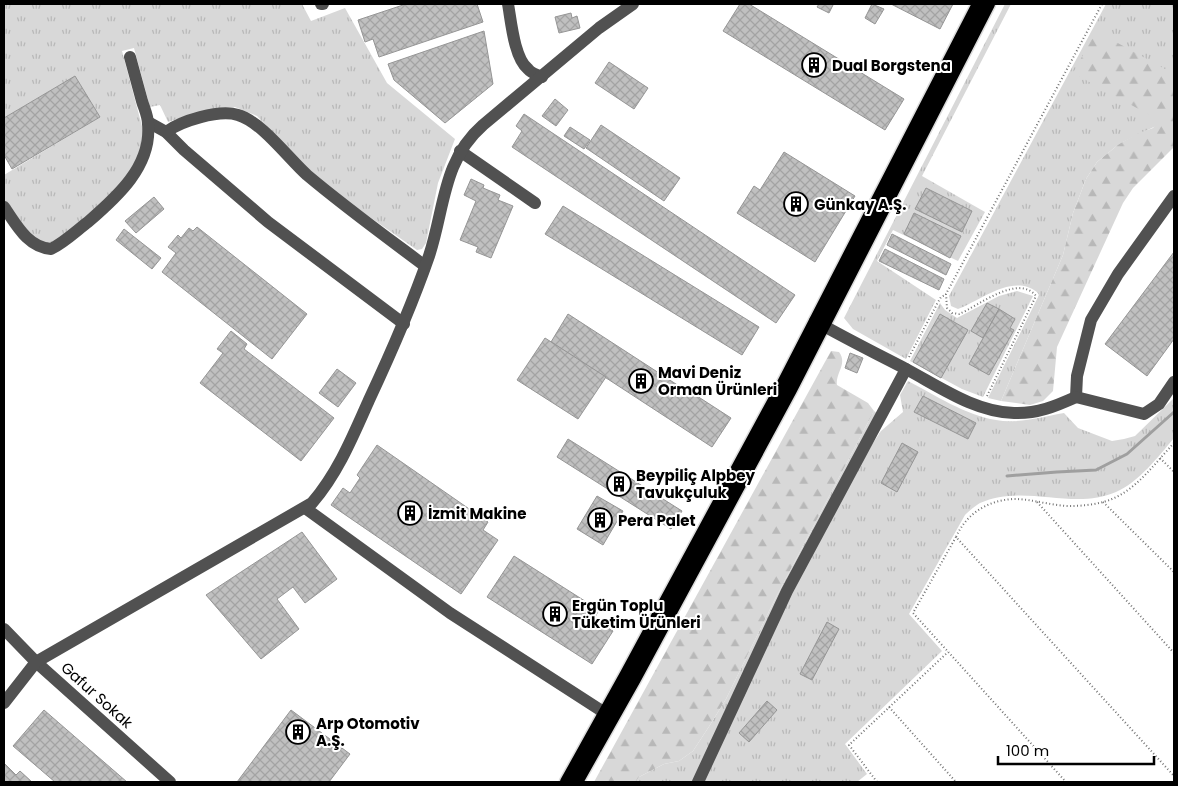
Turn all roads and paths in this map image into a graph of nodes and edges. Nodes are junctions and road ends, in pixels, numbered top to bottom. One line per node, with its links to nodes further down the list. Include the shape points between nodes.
1 (508, 4): 7 (street, via 522,62 527,69)
2 (633, 4): 7 (street)
3 (978, 4): 16 (main road)
4 (989, 4): 16 (main road)
5 (1102, 4): 15 (path)
6 (130, 57): 8 (street)
7 (542, 77): 10 (street, via 472,135)
8 (148, 122): 9 (street); 13 (street, via 144,154 124,189 51,249 32,243)
9 (166, 132): 14 (street, via 182,123 215,114 244,117 306,174); 17 (street, via 268,222)
10 (460, 151): 12 (street); 14 (street, via 445,188)
11 (1174, 196): 20 (street, via 1118,274 1091,320 1077,376)
12 (535, 203)
13 (4, 207)
14 (425, 266): 17 (street)
15 (946, 294): 18 (path, via 937,304); 21 (path, via 947,308 959,314 1008,290 1018,288 1036,296)
16 (819, 323): 18 (street); 36 (main road); 40 (main road, via 763,442)
17 (404, 324): 27 (street, via 342,459 324,489)
18 (905, 369): 21 (street); 41 (street, via 787,591)
19 (1174, 382): 20 (street, via 1159,404 1144,414)
20 (1076, 397): 21 (street, via 1035,412 1014,413)
21 (981, 407)
22 (1174, 443): 23 (path)
23 (1160, 458): 24 (path); 26 (path, via 1125,492)
24 (1174, 472)
25 (1037, 502): 26 (path, via 1071,506); 28 (path, via 1013,499 982,508 966,520); 32 (path)
26 (1103, 502): 29 (path)
27 (305, 508): 33 (street); 36 (street, via 450,614)
28 (956, 537): 31 (path, via 914,614); 37 (path)
29 (1174, 572)
30 (4, 629): 33 (street, Gafur Sokak)
31 (948, 652): 35 (path); 44 (path)
32 (1174, 653)
33 (36, 662): 34 (street); 38 (street, Gafur Sokak)
34 (4, 703)
35 (889, 707): 42 (path, via 849,745); 43 (path)
36 (605, 713): 39 (main road)
37 (1174, 776)
38 (170, 782)
39 (566, 782)
40 (577, 782)
41 (698, 782)
42 (877, 782)
43 (956, 782)
44 (1066, 782)

